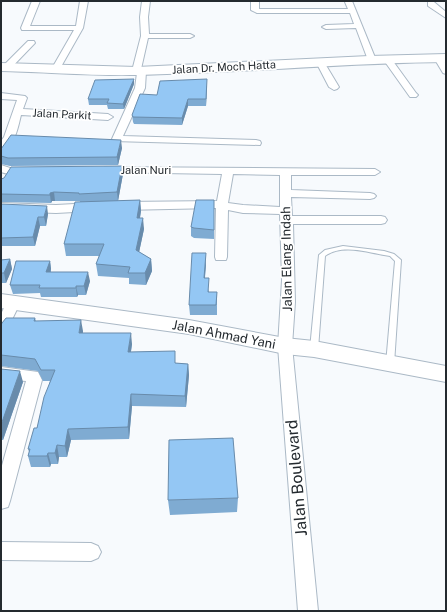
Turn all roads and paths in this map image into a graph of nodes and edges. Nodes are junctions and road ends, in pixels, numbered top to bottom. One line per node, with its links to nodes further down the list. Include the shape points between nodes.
1 (36, 1): 13 (street, via 25,28)
2 (84, 1): 13 (street)
3 (146, 1): 14 (street)
4 (255, 1): 8 (street, via 257,11)
5 (324, 1): 8 (street)
6 (348, 1): 9 (street)
7 (431, 4): 10 (street)
8 (328, 11): 9 (street)
9 (352, 11): 11 (street)
10 (446, 16)
11 (359, 26): 12 (street); 19 (street)
12 (326, 27)
13 (79, 28): 22 (street)
14 (145, 36): 15 (street); 23 (street)
15 (190, 36)
16 (31, 43): 21 (street)
17 (442, 58): 18 (highway, Jalan Dr. Moch Hatta); 24 (street)
18 (387, 59): 19 (highway, Jalan Dr. Moch Hatta); 26 (street)
19 (372, 60): 20 (highway, Jalan Dr. Moch Hatta)
20 (320, 62): 23 (highway, Jalan Dr. Moch Hatta); 25 (street)
21 (3, 68): 22 (highway, Jalan Dr. Moch Hatta)
22 (55, 70): 23 (highway, Jalan Dr. Moch Hatta)
23 (139, 71): 32 (street, via 140,88 117,139)
24 (446, 71)
25 (334, 87)
26 (413, 95)
27 (1, 96): 28 (street, via 22,98)
28 (13, 117): 29 (street, Jalan Parkit); 31 (street)
29 (108, 117)
30 (22, 138): 31 (street)
31 (4, 142)
32 (256, 143)
33 (4, 169): 34 (street); 39 (street)
34 (38, 170)
35 (92, 170): 36 (street, Jalan Nuri)
36 (228, 171): 37 (street, Jalan Nuri); 42 (street)
37 (284, 171): 38 (street, Jalan Nuri); 40 (street, Jalan Elang Indah)
38 (375, 172)
39 (1, 184)
40 (285, 193): 41 (street); 44 (street, Jalan Elang Indah)
41 (370, 196)
42 (222, 205): 43 (street, via 163,204 56,209); 44 (street); 46 (street)
43 (1, 207)
44 (286, 215): 45 (street); 49 (street, Jalan Elang Indah, via 288,322)
45 (381, 220)
46 (221, 257)
47 (7, 302): 48 (street); 49 (street, Jalan Ahmad Yani, via 189,327)
48 (1, 329)
49 (285, 346): 50 (street, Jalan Ahmad Yani); 58 (street, Jalan Boulevard)
50 (314, 350): 51 (street, Jalan Ahmad Yani); 51 (lane, via 322,255 336,248 384,253 398,260)
51 (390, 364): 53 (street, Jalan Ahmad Yani)
52 (1, 372): 54 (street, via 34,377)
53 (446, 374)
54 (8, 453): 55 (street)
55 (1, 501)
56 (1, 551): 57 (street)
57 (91, 552)
58 (308, 611)

